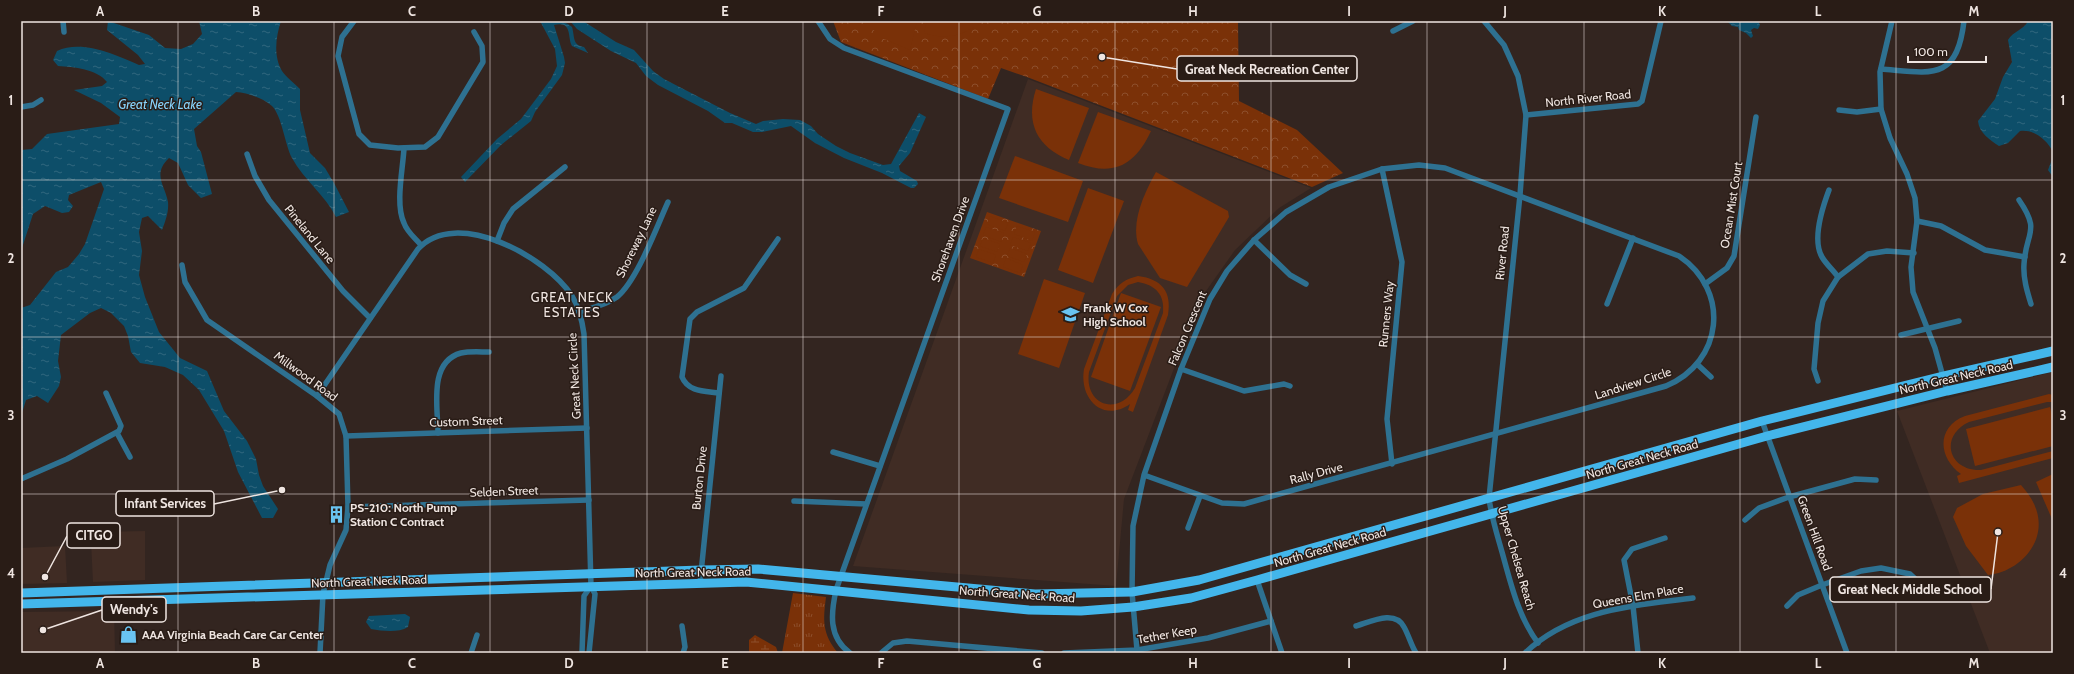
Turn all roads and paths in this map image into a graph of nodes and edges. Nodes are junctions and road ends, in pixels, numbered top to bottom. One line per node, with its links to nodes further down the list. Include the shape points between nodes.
1 (63, 21): 10 (street)
2 (354, 21): 19 (street, via 342,37 338,56 359,134 370,145)
3 (818, 21): 70 (street, Shorehaven Drive, via 830,39 844,48 1008,109)
4 (1413, 21): 9 (street)
5 (1484, 21): 17 (street, River Road, via 1504,45 1518,76)
6 (1661, 21): 17 (street, North River Road, via 1642,101 1638,104)
7 (1892, 21): 12 (street)
8 (1964, 21): 12 (street, via 1958,53 1950,65 1929,73)
9 (1393, 31)
10 (64, 32)
11 (474, 32): 19 (street, via 484,51 481,68 435,142 419,149)
12 (1881, 69): 15 (street)
13 (40, 100): 14 (street, via 33,105)
14 (21, 107)
15 (1881, 109): 16 (street, via 1857,112); 27 (street, via 1890,138 1912,187)
16 (1839, 110)
17 (1526, 116): 24 (street, River Road)
18 (1756, 118): 38 (street, Ocean Mist Court, via 1734,256 1727,268)
19 (404, 148): 32 (street, via 401,216 407,230)
20 (247, 154): 42 (street, Pineland Lane, via 268,200 343,291)
21 (565, 167): 31 (street, via 513,209)
22 (1382, 169): 24 (street, Falcon Crescent, via 1418,165 1445,168); 30 (street, Falcon Crescent, via 1329,187 1286,212); 69 (street, Runners Way, via 1402,262 1387,419)
23 (1829, 190): 36 (street, via 1822,209 1818,242 1821,256)
24 (1520, 195): 28 (street, Landview Circle); 64 (street, River Road)
25 (2019, 200): 34 (street, via 2032,225)
26 (668, 202): 41 (street, Shoreway Lane, via 628,285 609,301)
27 (1917, 222): 33 (street); 34 (street, via 1941,226 1985,250)
28 (1633, 238): 38 (street, Landview Circle, via 1679,256 1693,267); 39 (street)
29 (778, 239): 58 (street, via 744,288 697,312 690,319 682,377 686,386 692,389)
30 (1254, 240): 37 (street, via 1290,275); 50 (street, Falcon Crescent, via 1227,271 1210,299)
31 (497, 241): 32 (street, Great Neck Circle, via 471,235 447,234 434,237); 41 (street, Great Neck Circle, via 545,266 571,295)
32 (421, 245): 42 (street, Great Neck Circle)
33 (1914, 253): 36 (street, via 1887,251 1868,254); 44 (street, via 1911,273 1913,292)
34 (2025, 257): 40 (street, via 2024,278)
35 (182, 265): 59 (street, Millwood Road, via 185,282 207,320)
36 (1838, 277): 54 (street, via 1823,301 1818,323 1814,369)
37 (1306, 284)
38 (1705, 284): 48 (street, Landview Circle, via 1712,301 1714,323 1710,343)
39 (1607, 304)
40 (2031, 304)
41 (579, 312): 61 (street, Great Neck Circle, via 584,334)
42 (370, 318): 59 (street, Great Neck Circle)
43 (1959, 321): 44 (street)
44 (1928, 329): 45 (street); 52 (street)
45 (1901, 335)
46 (2053, 351): 52 (main road, North Great Neck Road)
47 (489, 352): 63 (street, via 460,353 449,359 441,369 438,384)
48 (1697, 364): 53 (street); 64 (street, Landview Circle, via 1683,378 1666,386)
49 (2053, 367): 56 (main road, North Great Neck Road)
50 (1181, 370): 55 (street, via 1244,391 1284,384); 71 (street, Falcon Crescent)
51 (721, 376): 58 (street, Burton Drive)
52 (1943, 376): 56 (street); 60 (main road, North Great Neck Road)
53 (1711, 377)
54 (1818, 381)
55 (1290, 386)
56 (1947, 391): 66 (main road, North Great Neck Road)
57 (106, 393): 62 (street, via 120,426)
58 (719, 393): 85 (street, Burton Drive)
59 (317, 396): 65 (street, Millwood Road, via 339,414)
60 (1762, 421): 66 (street, Green Hill Road); 76 (main road, North Great Neck Road)
61 (587, 428): 63 (street, Custom Street); 77 (street, Great Neck Circle)
62 (117, 433): 68 (street); 72 (street, via 37,474)
63 (438, 433): 65 (street, Custom Street)
64 (1494, 435): 69 (street, Rally Drive); 76 (street, River Road)
65 (346, 436): 80 (street, Millwood Road)
66 (1767, 436): 75 (street, Green Hill Road); 81 (main road, North Great Neck Road)
67 (833, 452): 70 (street)
68 (130, 457)
69 (1392, 464): 74 (street, Rally Drive, via 1244,504 1222,503)
70 (880, 466): 79 (street, Shorehaven Drive)
71 (1144, 475): 74 (street, Rally Drive); 95 (street, Falcon Crescent, via 1133,526)
72 (21, 479)
73 (1876, 480): 75 (street, via 1855,479)
74 (1200, 496): 83 (street)
75 (1789, 497): 82 (street, via 1759,508); 92 (street, Green Hill Road)
76 (1489, 498): 81 (street, Upper Chelsea Reach); 95 (main road, North Great Neck Road, via 1199,580)
77 (589, 500): 80 (street, Selden Street); 86 (street, Great Neck Circle)
78 (794, 502): 79 (street)
79 (866, 504): 87 (street, Shorehaven Drive)
80 (348, 507): 89 (street, Millwood Road, via 346,530 330,565)
81 (1491, 514): 88 (main road, North Great Neck Road); 107 (street, Upper Chelsea Reach, via 1520,612)
82 (1745, 520)
83 (1188, 528)
84 (1665, 538): 100 (street, via 1636,547 1626,556 1624,566)
85 (701, 570): 86 (main road, North Great Neck Road); 87 (main road, North Great Neck Road, via 758,570); 90 (street, Burton Drive)
86 (591, 574): 89 (main road, North Great Neck Road); 91 (street, Great Neck Circle)
87 (840, 578): 94 (street, Shorehaven Drive); 95 (main road, North Great Neck Road, via 1035,594)
88 (1257, 580): 102 (main road, North Great Neck Road, via 1191,598); 103 (street)
89 (326, 582): 96 (main road, North Great Neck Road); 97 (street, Millwood Road)
90 (700, 583): 91 (main road, North Great Neck Road); 94 (main road, North Great Neck Road, via 746,582)
91 (591, 586): 97 (main road, North Great Neck Road); 111 (street, via 584,596); 112 (street, via 595,594)
92 (1822, 586): 93 (street, via 1861,571 1881,568 1910,574); 101 (street, via 1798,595); 122 (street, Green Hill Road)
93 (1923, 586)
94 (836, 590): 102 (main road, North Great Neck Road, via 1029,610 1081,611); 114 (street, Shorehaven Drive, via 833,628 841,645)
95 (1132, 592): 102 (street, Falcon Crescent)
96 (21, 593)
97 (323, 594): 99 (main road, North Great Neck Road); 109 (street, Millwood Road)
98 (1693, 598): 100 (street, Queens Elm Place)
99 (21, 604)
100 (1633, 606): 107 (street, Queens Elm Place, via 1581,618); 121 (street)
101 (1787, 606)
102 (1133, 607): 108 (street, Falcon Crescent)
103 (1271, 621): 108 (street, Tether Keep, via 1208,638); 118 (street)
104 (682, 626): 113 (street, via 685,647)
105 (1356, 626): 119 (street, via 1387,617 1394,618 1404,627)
106 (477, 635): 110 (street)
107 (1538, 643): 120 (street, Queens Elm Place)
108 (1137, 650): 117 (street, Tether Keep)
109 (320, 653)
110 (471, 653)
111 (582, 653)
112 (589, 653)
113 (683, 653)
114 (850, 653)
115 (881, 653): 116 (street, via 893,643 907,640)
116 (1042, 653)
117 (1064, 653)
118 (1282, 653)
119 (1416, 653)
120 (1525, 653)
121 (1638, 653)
122 (1848, 653)

